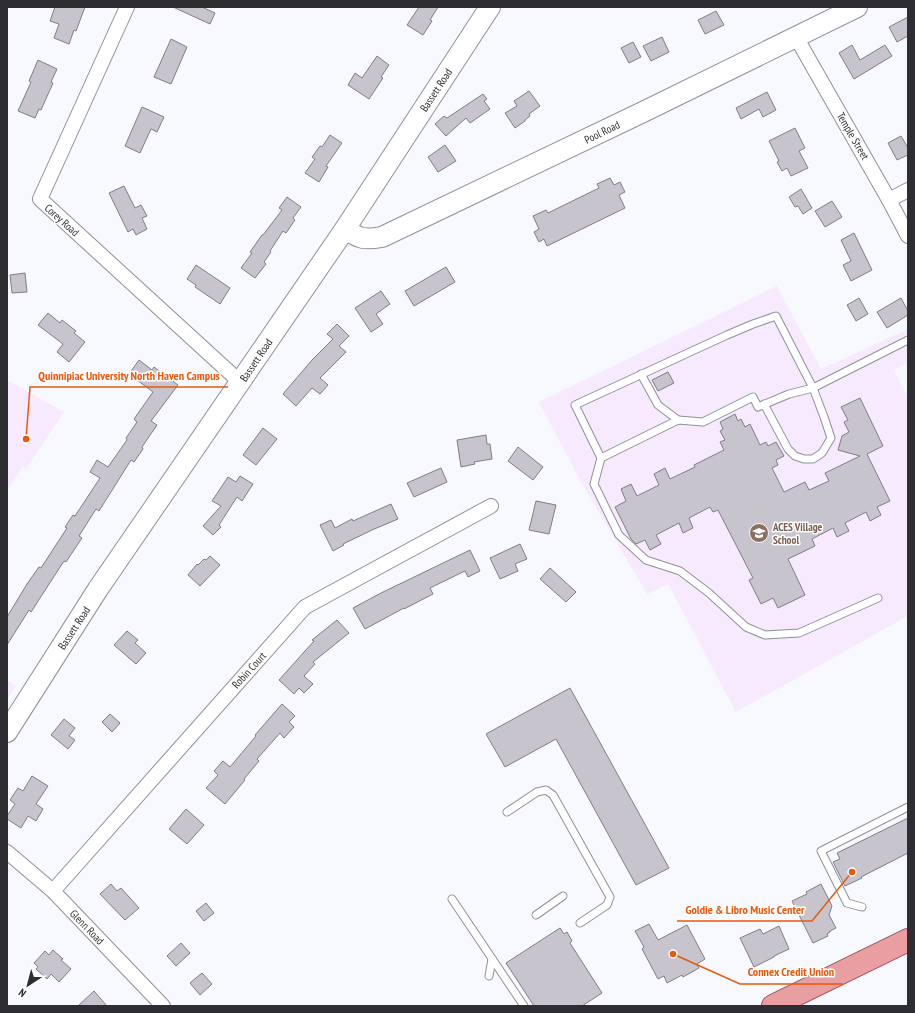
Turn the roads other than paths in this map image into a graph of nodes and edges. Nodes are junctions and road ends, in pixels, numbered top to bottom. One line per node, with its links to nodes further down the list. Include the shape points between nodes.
1 (127, 7): 11 (street, Corey Road, via 40,199)
2 (490, 7): 7 (street, Bassett Road)
3 (857, 7): 4 (street, Pool Road)
4 (796, 37): 6 (street, Temple Street); 7 (street, Pool Road, via 382,237 357,237)
5 (908, 190): 6 (street)
6 (889, 200): 8 (street, Temple Street)
7 (345, 229): 11 (street, Bassett Road)
8 (908, 236)
9 (908, 340): 12 (lane)
10 (641, 374): 12 (lane, via 776,316); 14 (lane, via 658,405); 15 (lane, via 575,405)
11 (240, 382): 18 (street, Bassett Road, via 98,589)
12 (813, 388): 13 (lane); 13 (lane, via 830,438 822,453 813,459 795,456 788,449)
13 (764, 404): 14 (lane, via 758,407 753,397 703,422)
14 (678, 420): 15 (lane)
15 (601, 458): 17 (lane, via 594,484 618,535 646,560 680,571 746,627 765,635 799,633)
16 (491, 506): 22 (street, Robin Court, via 304,607)
17 (878, 598)
18 (7, 732)
19 (908, 807): 25 (lane, via 821,851 848,903)
20 (507, 812): 27 (lane, via 537,792 546,790 553,795 610,897 608,905)
21 (7, 852): 22 (street, Glenn Road)
22 (53, 892): 31 (street, Glenn Road)
23 (563, 896): 26 (lane)
24 (452, 899): 29 (lane)
25 (862, 907)
26 (536, 915)
27 (580, 923)
28 (908, 940): 33 (main road)
29 (492, 959): 30 (lane); 32 (lane)
30 (490, 976)
31 (164, 1006)
32 (524, 1006)
33 (773, 1006)

